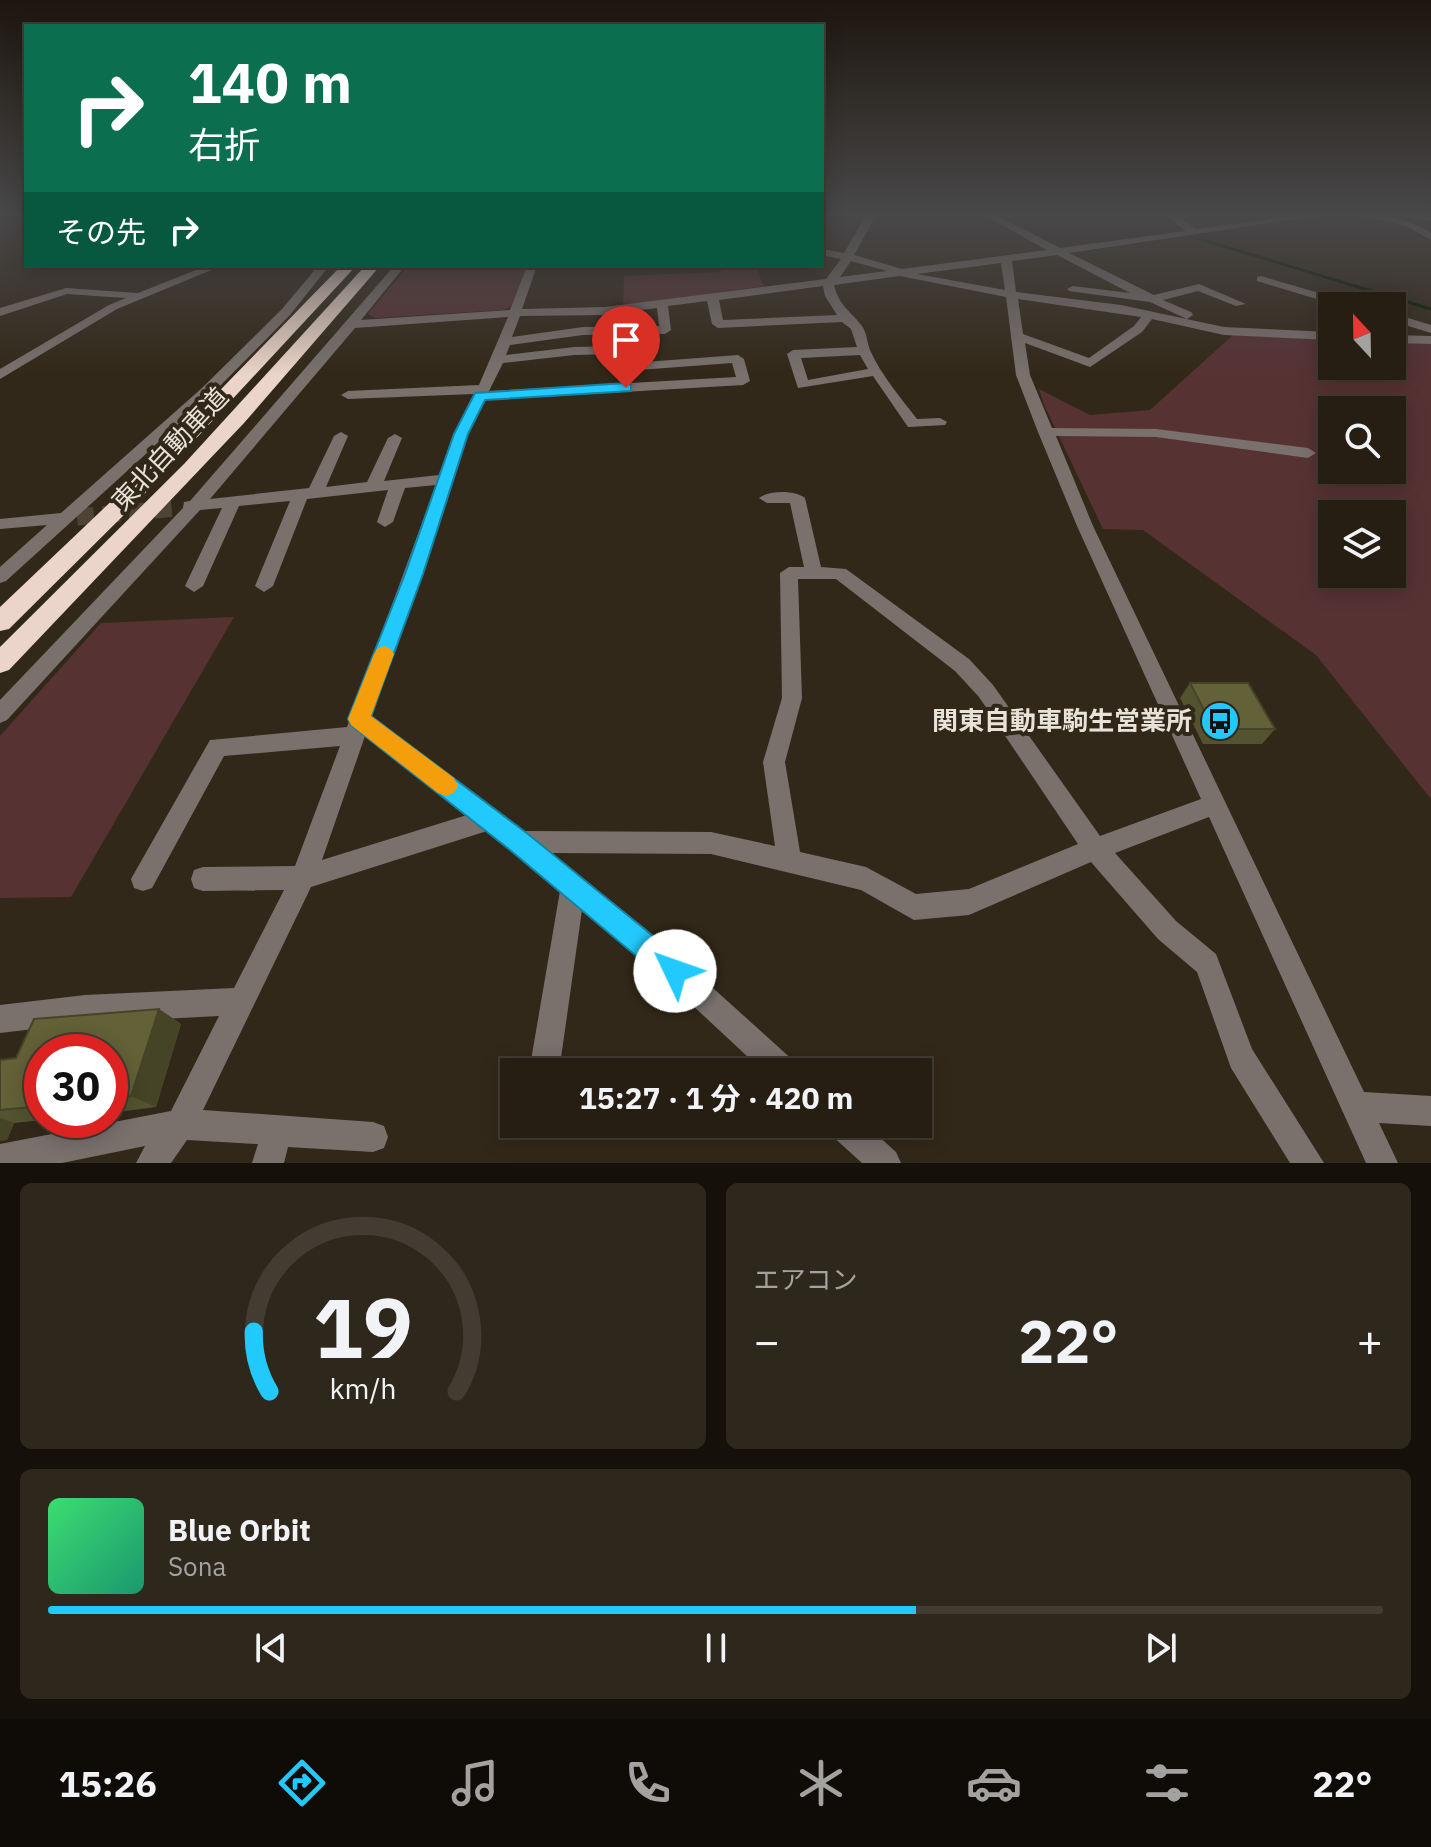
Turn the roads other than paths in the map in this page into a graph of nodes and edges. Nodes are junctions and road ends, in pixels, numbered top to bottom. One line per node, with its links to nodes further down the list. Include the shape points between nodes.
1 (840, 267): 15 (street)
2 (881, 267): 13 (street)
3 (949, 267): 13 (street)
4 (1007, 267): 18 (street)
5 (1091, 267): 22 (street)
6 (183, 268): 16 (street)
7 (210, 268): 16 (street)
8 (322, 268): 55 (street, via 207,391)
9 (347, 268): 62 (highway, 東北自動車道, via 129,497)
10 (371, 268): 63 (highway, 東北自動車道, via 163,498)
11 (398, 268): 29 (street)
12 (531, 268): 32 (street)
13 (902, 274): 15 (street); 18 (street)
14 (1261, 279): 21 (street)
15 (828, 283): 20 (street); 27 (street)
16 (163, 285): 19 (street)
17 (1073, 289): 22 (street)
18 (1009, 294): 26 (street); 34 (street)
19 (135, 295): 25 (street, via 66,291); 40 (street)
20 (712, 296): 23 (street); 37 (street)
21 (1318, 296)
22 (1152, 299): 24 (street, via 1199,287); 31 (street)
23 (662, 303): 32 (street, via 592,311); 32 (street, via 665,330)
24 (1240, 304)
25 (0, 312)
26 (1149, 315): 31 (street); 34 (street, via 1090,363)
27 (845, 318): 37 (street); 38 (street, via 857,328)
28 (1406, 321): 30 (street)
29 (353, 324): 32 (street); 54 (street)
30 (1431, 329)
31 (1218, 330): 33 (street)
32 (507, 335): 37 (street, via 574,351 622,350 625,367); 41 (street)
33 (1318, 335)
34 (1017, 336): 44 (street, via 1023,375)
35 (1406, 339): 36 (street)
36 (1431, 340)
37 (721, 342): 41 (street, via 738,359 743,381)
38 (864, 351): 39 (street); 39 (street, via 793,354 803,385)
39 (876, 371): 43 (street, via 913,424)
40 (0, 375)
41 (482, 392): 42 (street); 48 (street)
42 (348, 395)
43 (940, 422)
44 (1045, 432): 47 (street, via 1171,434); 66 (street)
45 (341, 436): 51 (street)
46 (395, 438): 50 (street)
47 (1308, 453)
48 (446, 479): 49 (street); 65 (street)
49 (399, 482): 50 (street); 56 (street)
50 (374, 485): 51 (street)
51 (309, 492): 53 (street); 61 (street)
52 (767, 498): 58 (street, via 797,498)
53 (233, 501): 54 (street); 60 (street)
54 (187, 507): 64 (street)
55 (70, 518): 57 (street); 59 (street)
56 (385, 522)
57 (0, 524)
58 (814, 573): 69 (street, via 840,573 962,665 986,691); 70 (street, via 789,573 792,698 774,762)
59 (0, 577)
60 (194, 586)
61 (264, 586)
62 (0, 622)
63 (0, 663)
64 (0, 714)
65 (356, 728): 67 (street); 71 (street); 72 (street, via 218,747)
66 (1214, 805): 69 (street); 79 (street)
67 (490, 819): 68 (street); 71 (street)
68 (519, 842): 70 (street, via 711,843); 74 (street)
69 (1095, 849): 70 (street, via 969,902 914,907 866,879); 89 (street, via 1167,930 1207,963 1241,1058)
70 (789, 861)
71 (303, 878): 73 (street); 75 (street)
72 (143, 879)
73 (203, 879)
74 (573, 886): 77 (street); 78 (street)
75 (241, 1001): 76 (street); 81 (street)
76 (0, 1019)
77 (546, 1058)
78 (770, 1058)
79 (1355, 1106): 80 (street); 90 (street)
80 (1431, 1111)
81 (180, 1124): 82 (street); 85 (street); 86 (street)
82 (277, 1131): 83 (street); 87 (street)
83 (373, 1137)
84 (857, 1138): 88 (street)
85 (0, 1160)
86 (152, 1163)
87 (268, 1163)
88 (885, 1163)
89 (1308, 1163)
90 (1382, 1163)

